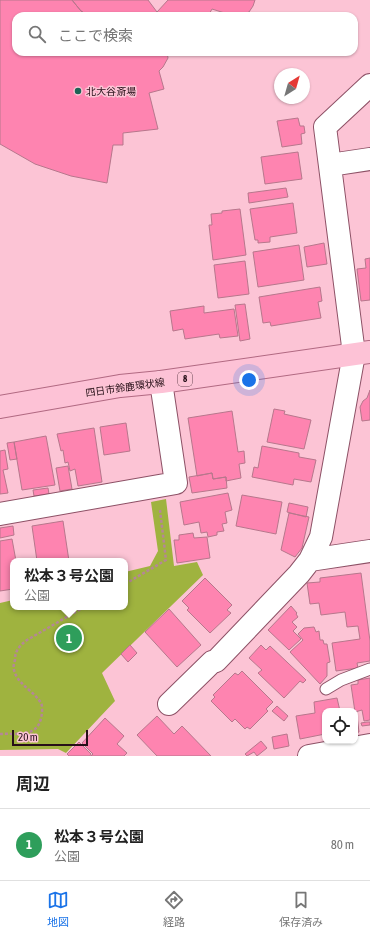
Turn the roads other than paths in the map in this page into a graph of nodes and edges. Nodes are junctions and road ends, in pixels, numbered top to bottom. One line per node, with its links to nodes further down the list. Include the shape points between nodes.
1 (370, 85): 3 (street, via 325,127)
2 (370, 159): 3 (street)
3 (330, 165): 4 (street)
4 (362, 353): 5 (main road, 四日市鈴鹿環状線 / 8); 9 (street, via 321,537)
5 (161, 382): 6 (main road, 四日市鈴鹿環状線 / 8, via 120,386); 7 (street, via 176,483)
6 (0, 407)
7 (0, 514)
8 (370, 551): 9 (street)
9 (310, 560): 12 (street, via 216,661)
10 (370, 669): 11 (lane)
11 (326, 689)
12 (169, 704)
13 (370, 745): 14 (street)
14 (309, 756)

